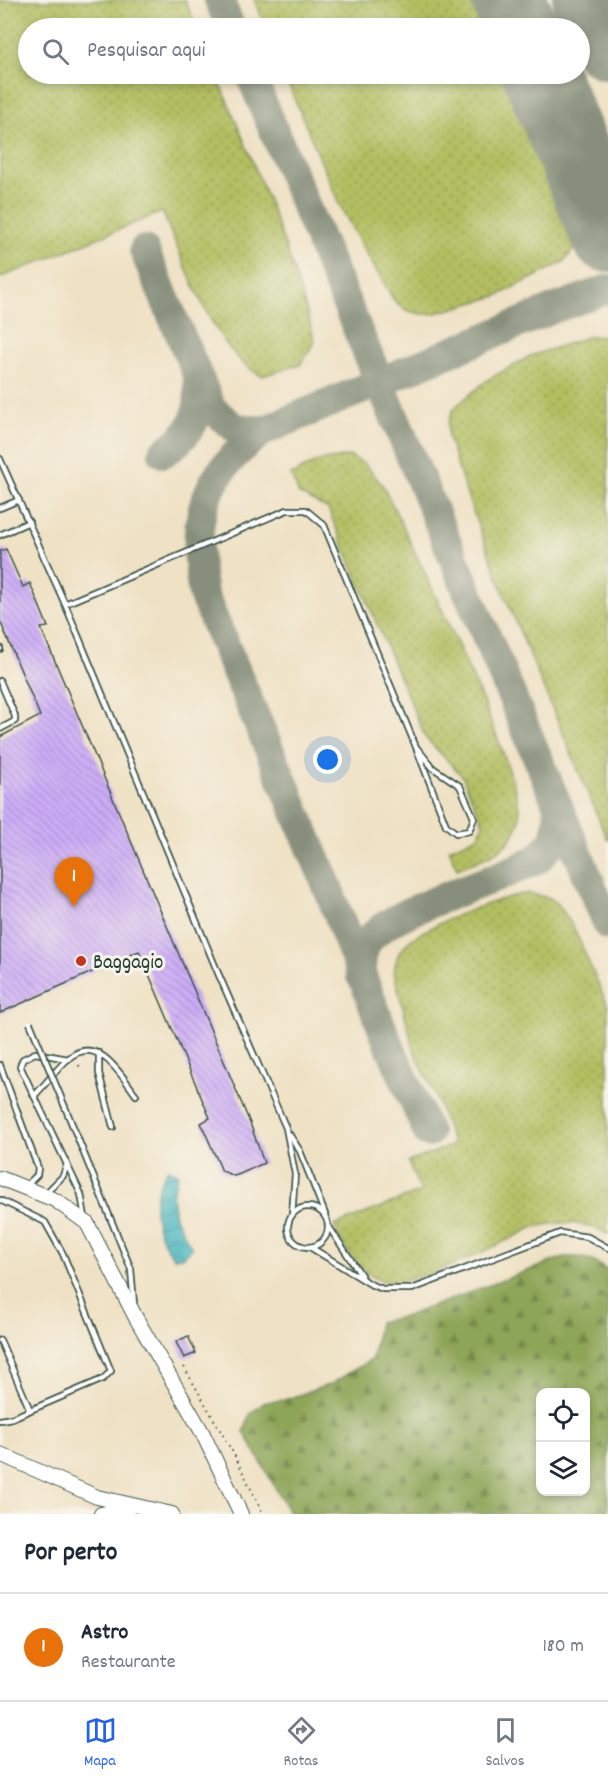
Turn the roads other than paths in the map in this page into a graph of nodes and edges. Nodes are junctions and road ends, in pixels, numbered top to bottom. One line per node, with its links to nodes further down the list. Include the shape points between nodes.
1 (0, 459): 2 (lane)
2 (19, 500): 3 (lane); 4 (lane)
3 (0, 508)
4 (29, 522): 5 (lane); 6 (lane)
5 (0, 535)
6 (65, 604): 9 (lane, via 287,510 306,510 324,525); 17 (lane)
7 (0, 681): 8 (lane, via 15,716 15,721)
8 (0, 729)
9 (416, 747): 9 (lane, via 448,828 460,834 469,831 474,818 463,790 433,768)
10 (30, 1023): 30 (lane, bridge, via 131,1269)
11 (99, 1053): 12 (lane, via 83,1052); 14 (lane, via 111,1062); 16 (lane, via 99,1073)
12 (68, 1059): 15 (lane); 15 (lane, via 35,1053 23,1059 20,1066)
13 (0, 1065): 20 (lane, via 38,1168 32,1182)
14 (136, 1095)
15 (34, 1096): 18 (lane)
16 (113, 1127)
17 (286, 1128): 23 (lane, via 295,1174); 24 (lane, via 300,1151)
18 (67, 1164): 21 (lane, via 57,1185); 25 (lane, via 81,1194)
19 (0, 1178): 20 (main road)
20 (23, 1187): 21 (main road)
21 (41, 1195): 25 (main road, via 66,1206)
22 (0, 1200): 32 (lane, via 45,1222 63,1254 111,1371 103,1379)
23 (292, 1215): 24 (lane, via 306,1207); 27 (lane, via 288,1226 291,1237)
24 (326, 1216): 26 (lane)
25 (87, 1223): 30 (main road)
26 (329, 1227): 27 (lane, via 326,1238); 29 (lane)
27 (310, 1248): 29 (lane)
28 (608, 1248): 29 (lane, via 588,1238 560,1233 412,1289 383,1289)
29 (363, 1277)
30 (136, 1318): 38 (main road, via 202,1432)
31 (0, 1340): 32 (lane)
32 (30, 1410): 33 (lane)
33 (0, 1420)
34 (0, 1454): 35 (main road, via 97,1497)
35 (134, 1507): 36 (main road); 37 (main road)
36 (100, 1514)
37 (172, 1514)
38 (241, 1514)

